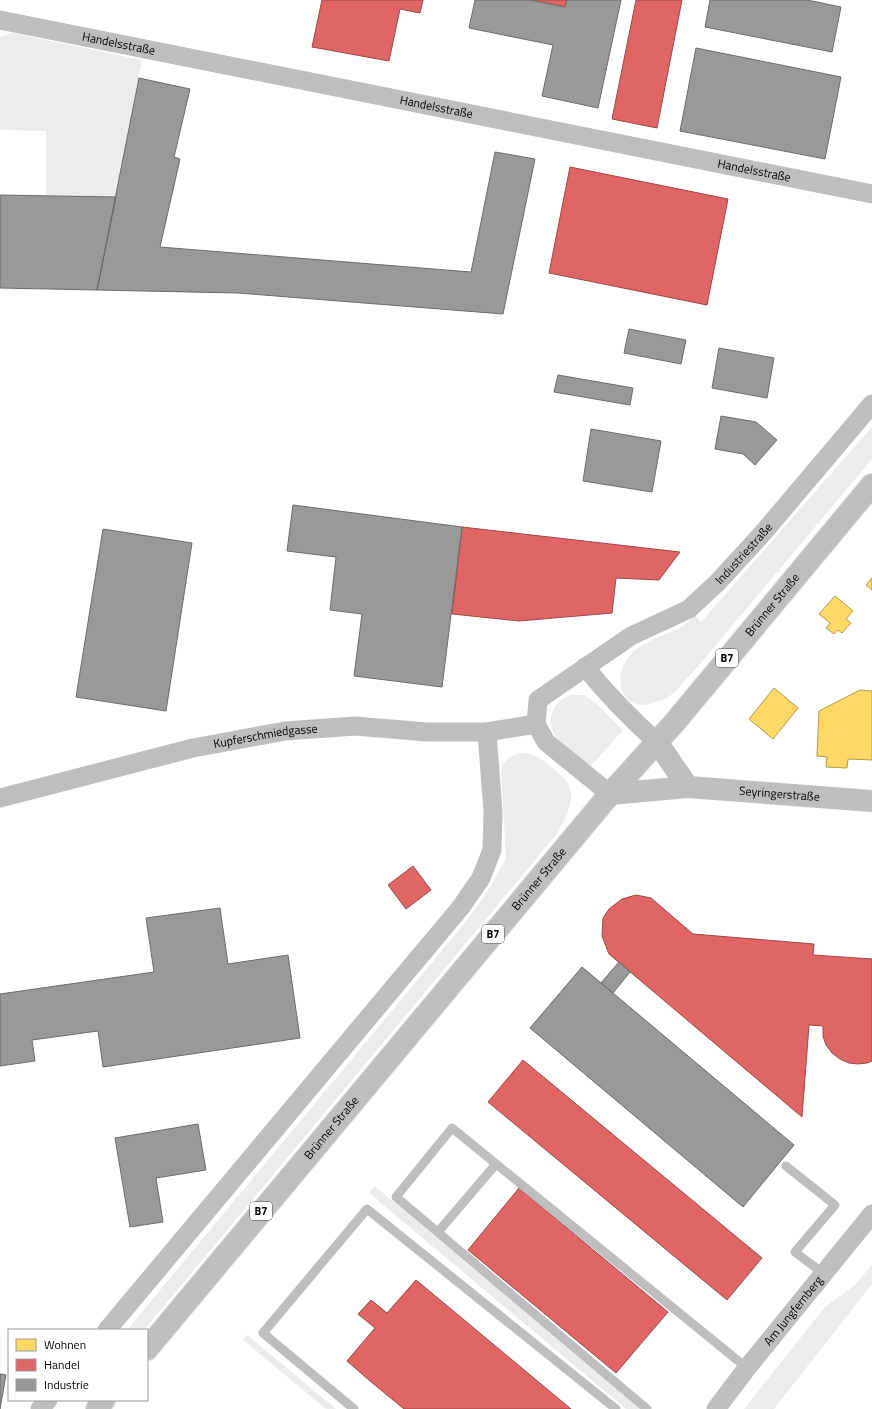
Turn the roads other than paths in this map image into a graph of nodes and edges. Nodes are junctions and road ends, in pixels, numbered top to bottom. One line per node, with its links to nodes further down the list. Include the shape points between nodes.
1 (0, 20): 2 (street, Handelsstraße)
2 (872, 194)
3 (872, 404): 5 (street, Industriestraße, via 762,534 689,609 631,636)
4 (872, 485): 8 (main road, Brünner Straße / B7)
5 (585, 666): 6 (street, via 538,700); 8 (street, via 606,693)
6 (536, 724): 7 (street, Kupferschmiedgasse); 10 (street, via 546,742)
7 (487, 732): 11 (street, Kupferschmiedgasse, via 427,732 355,726 285,731 193,748); 18 (street, via 493,828 492,850 481,878 456,913)
8 (657, 742): 9 (main road); 10 (main road, Brünner Straße / B7)
9 (688, 787): 10 (main road, Seyringerstraße); 12 (main road, Seyringerstraße)
10 (610, 794): 19 (main road, Brünner Straße / B7)
11 (0, 798)
12 (872, 801)
13 (496, 1164): 16 (lane); 16 (lane, via 452,1128 396,1197); 20 (lane)
14 (786, 1166): 17 (lane, via 835,1205 795,1252)
15 (872, 1214): 17 (street, Am Jungfernberg)
16 (438, 1232): 27 (lane)
17 (824, 1274): 20 (street, Am Jungfernberg)
18 (108, 1329)
19 (148, 1348)
20 (747, 1368): 28 (street, Am Jungfernberg)
21 (47, 1401): 23 (street)
22 (103, 1401): 24 (main road)
23 (40, 1409)
24 (97, 1409)
25 (354, 1409): 26 (lane, via 263,1333 367,1209)
26 (616, 1409)
27 (647, 1409)
28 (716, 1409)

